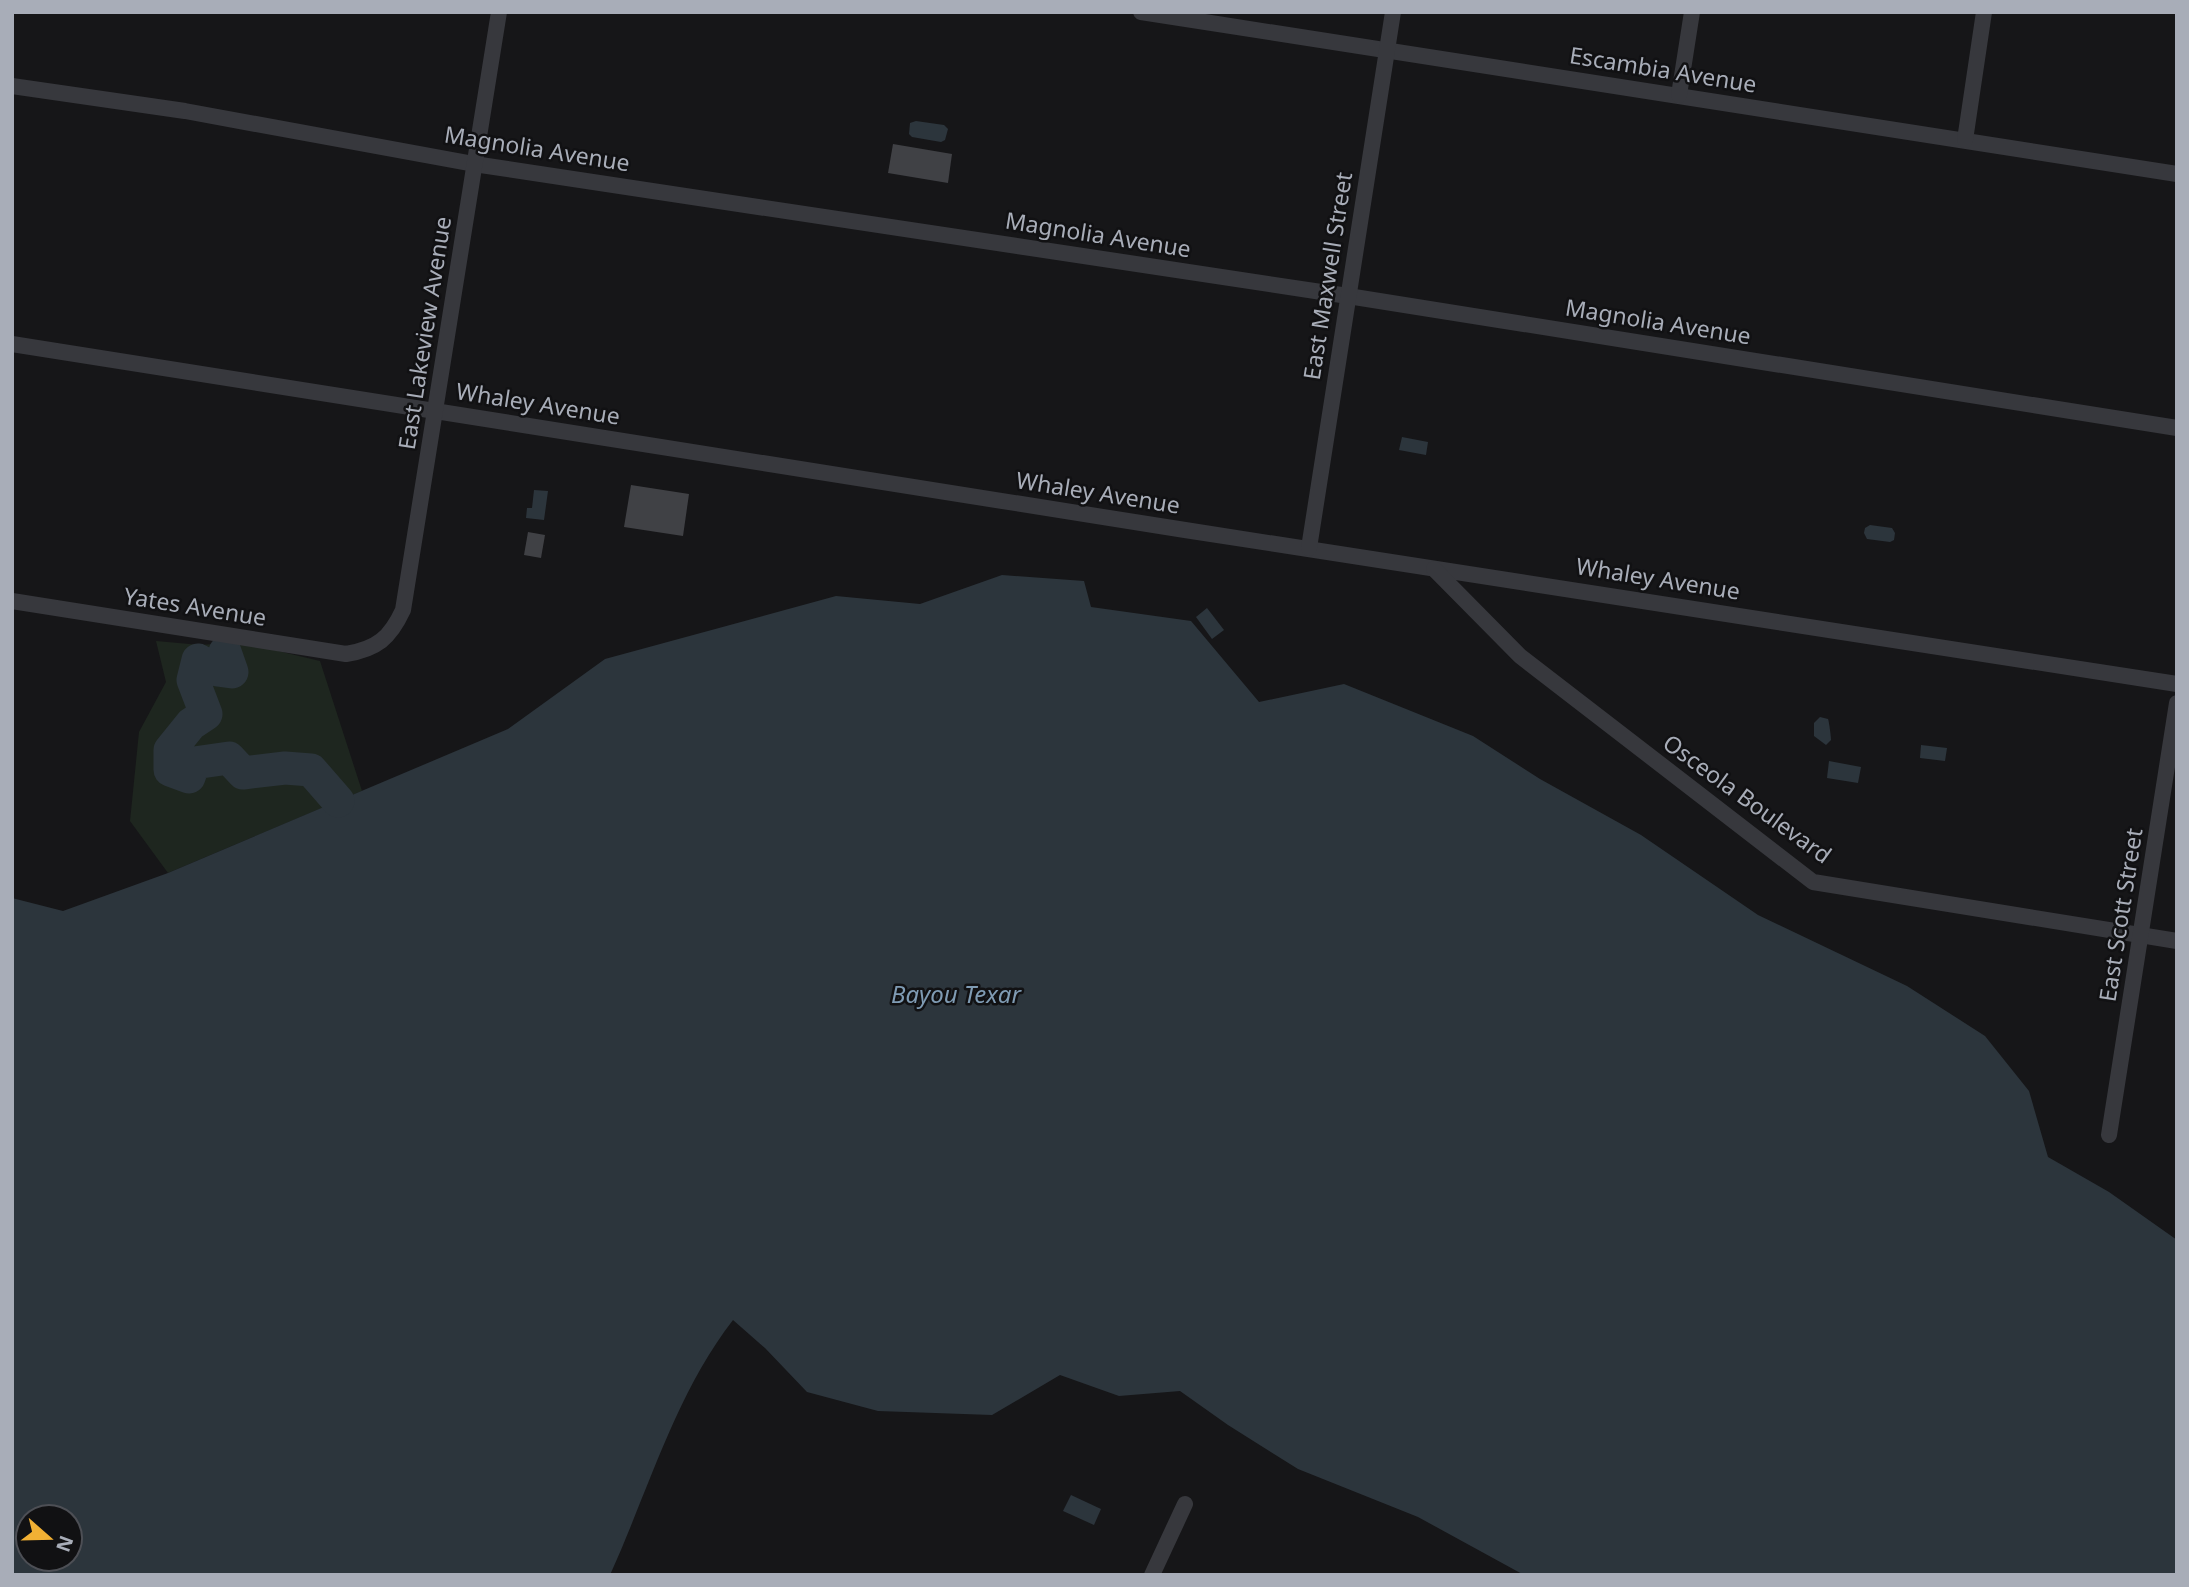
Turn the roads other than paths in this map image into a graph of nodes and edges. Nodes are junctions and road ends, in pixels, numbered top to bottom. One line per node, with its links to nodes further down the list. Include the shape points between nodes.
1 (499, 12): 10 (street, East Lakeview Avenue)
2 (1141, 12): 6 (street, Escambia Avenue)
3 (1393, 12): 6 (street, East Maxwell Street)
4 (1692, 12): 8 (street)
5 (1984, 12): 9 (street)
6 (1387, 50): 8 (street, Escambia Avenue); 12 (street, East Maxwell Street)
7 (12, 86): 10 (street, Magnolia Avenue, via 185,111)
8 (1679, 95): 9 (street, Escambia Avenue)
9 (1965, 140): 11 (street, Escambia Avenue)
10 (474, 164): 12 (street, Magnolia Avenue); 14 (street, East Lakeview Avenue)
11 (2177, 174)
12 (1348, 296): 15 (street, Magnolia Avenue); 16 (street, East Maxwell Street)
13 (12, 344): 14 (street, Whaley Avenue)
14 (436, 411): 16 (street, Whaley Avenue); 19 (street, East Lakeview Avenue, via 403,610 386,638)
15 (2177, 428)
16 (1309, 548): 17 (street, Whaley Avenue)
17 (1434, 569): 20 (street, Whaley Avenue); 22 (street, Osceola Boulevard, via 1520,656 1813,882)
18 (12, 601): 19 (street, Yates Avenue, via 346,654)
19 (370, 648)
20 (2177, 684)
21 (2177, 703): 22 (street, East Scott Street)
22 (2140, 935): 23 (street); 24 (street, East Scott Street)
23 (2177, 941)
24 (2109, 1135)
25 (1185, 1504): 26 (street)
26 (1153, 1575)

